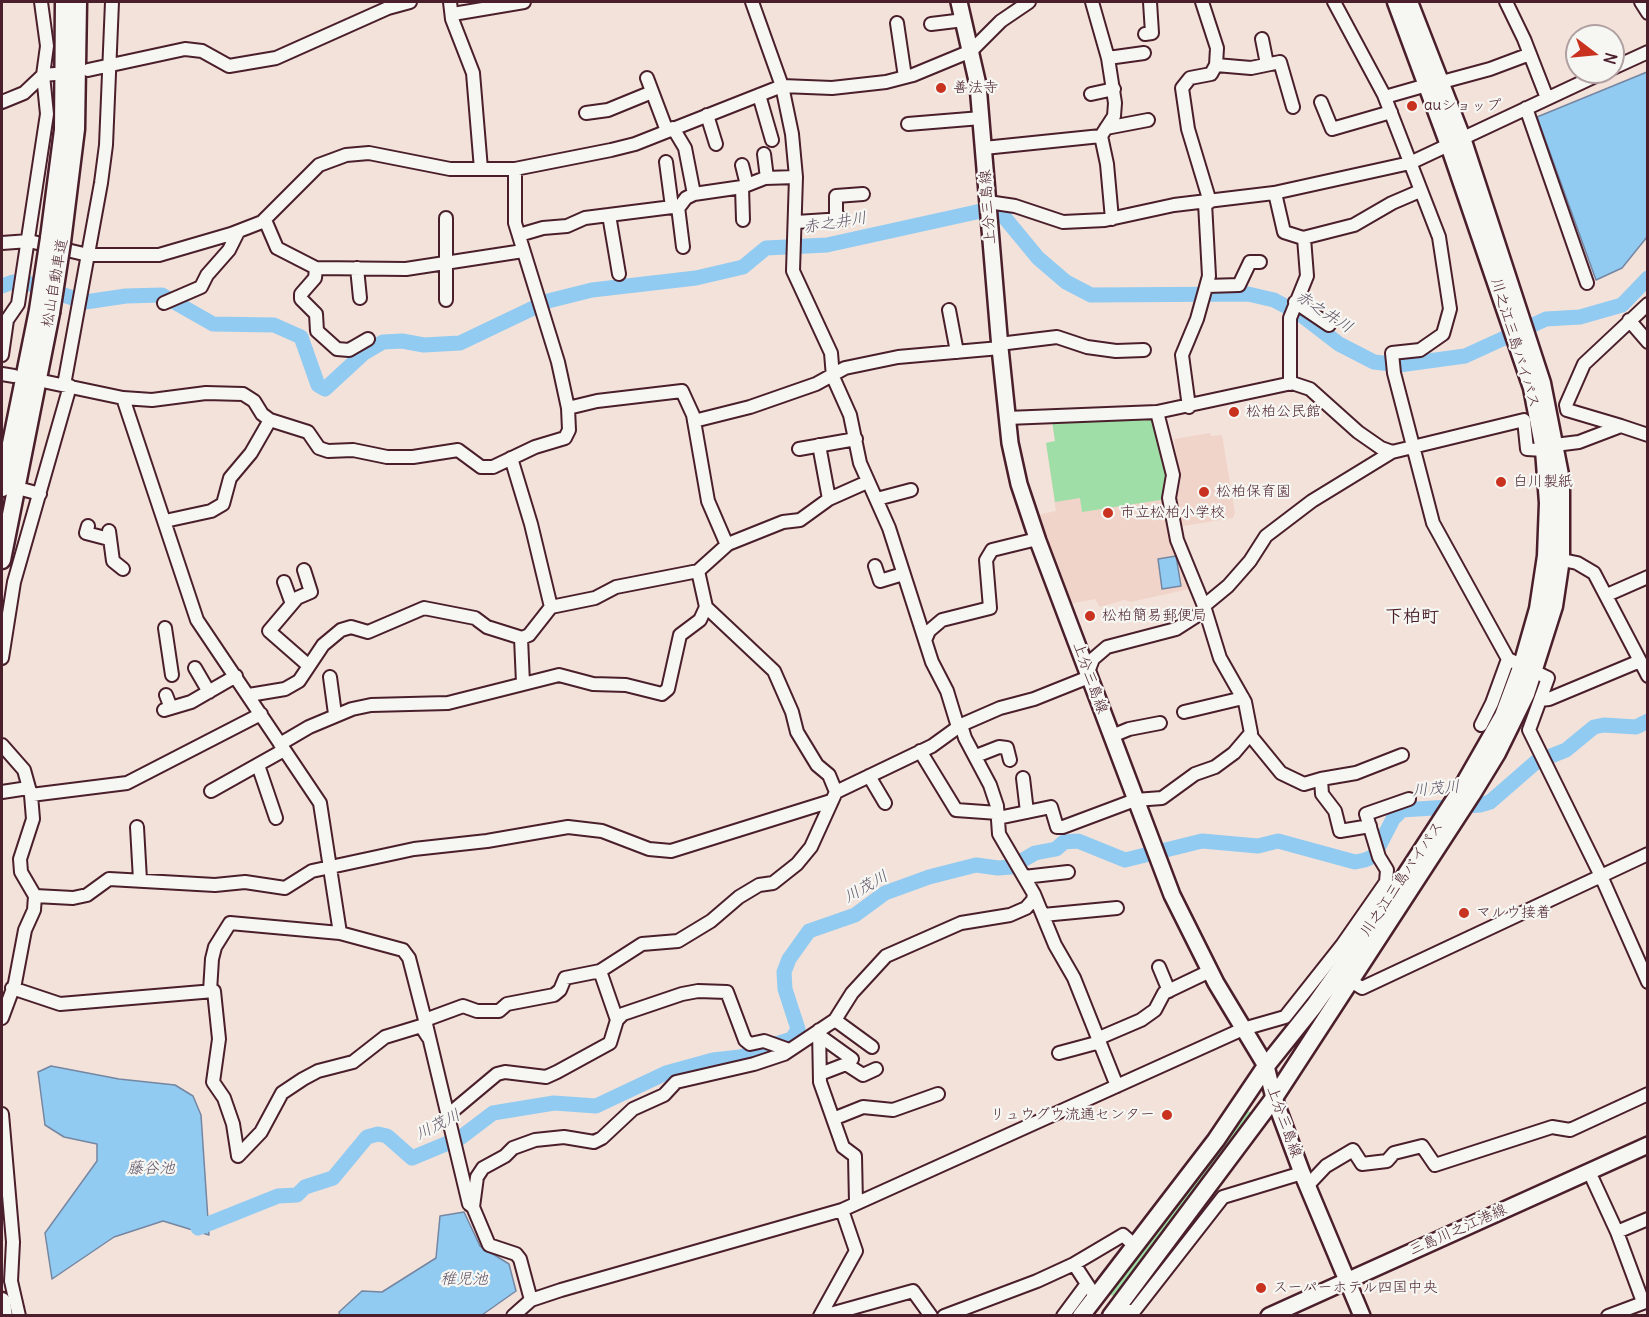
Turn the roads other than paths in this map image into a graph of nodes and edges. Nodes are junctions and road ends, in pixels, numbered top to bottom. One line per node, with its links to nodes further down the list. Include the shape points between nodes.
1 (41, 2): 35 (street)
2 (64, 2): 88 (highway, 松山自動車道, via 63,130)
3 (78, 2): 88 (highway, 松山自動車道, via 76,129)
4 (112, 2): 31 (street)
5 (410, 2): 31 (street, via 276,58 229,66 202,51 185,49)
6 (524, 2): 18 (street)
7 (752, 2): 40 (street)
8 (959, 2): 20 (main road, 上分三島線)
9 (1029, 2): 25 (street, via 1001,21)
10 (1092, 2): 29 (street)
11 (1202, 2): 33 (street, via 1217,48)
12 (1334, 2): 45 (street)
13 (1396, 2): 38 (highway, 川之江三島バイパス)
14 (1409, 2): 38 (highway, 川之江三島バイパス)
15 (1506, 2): 28 (street)
16 (1641, 2): 19 (street)
17 (1153, 6): 23 (street, via 1152,33)
18 (452, 8): 67 (street, via 452,19 473,73)
19 (1647, 13)
20 (964, 20): 22 (street); 25 (main road, 上分三島線)
21 (897, 23): 36 (street)
22 (931, 24)
23 (1145, 34)
24 (1262, 39): 32 (street)
25 (971, 51): 36 (street); 54 (main road, 上分三島線)
26 (1647, 52): 30 (street)
27 (1144, 53): 29 (street)
28 (1530, 54): 38 (street); 46 (street)
29 (1108, 58): 41 (street)
30 (1625, 62)
31 (110, 64): 34 (street); 93 (street, via 106,145)
32 (1267, 64): 33 (street, via 1251,68); 49 (street, via 1280,62)
33 (1216, 65): 76 (street, via 1211,74 1186,80 1182,88 1188,129)
34 (88, 70)
35 (49, 74): 47 (street, via 24,93); 89 (street)
36 (905, 77): 40 (street, via 832,88)
37 (647, 78): 42 (street)
38 (1435, 83): 45 (street); 60 (highway, 川之江三島バイパス)
39 (1578, 84): 46 (street)
40 (782, 86): 44 (street); 69 (street)
41 (1114, 89): 43 (street); 58 (street, via 1115,112)
42 (652, 92): 52 (street, via 608,110); 57 (street)
43 (1091, 94)
44 (759, 95): 53 (street); 59 (street)
45 (1385, 97): 51 (street)
46 (1547, 98): 50 (street)
47 (2, 102)
48 (1326, 106): 51 (street, via 1332,129 1349,128)
49 (1293, 107)
50 (1526, 108): 60 (street); 99 (street)
51 (1391, 112): 65 (street)
52 (586, 113)
53 (707, 115): 57 (street); 61 (street)
54 (981, 118): 56 (street); 62 (main road, 上分三島線)
55 (1148, 120): 58 (street)
56 (908, 124)
57 (670, 130): 68 (street, via 635,144); 74 (street, via 685,148)
58 (1104, 132): 62 (street); 81 (street)
59 (772, 140)
60 (1456, 141): 65 (street); 132 (highway, 川之江三島バイパス, via 1523,340)
61 (716, 144)
62 (984, 148): 78 (main road, 上分三島線)
63 (764, 154): 70 (street)
64 (666, 162): 77 (street)
65 (1410, 163): 72 (street); 73 (street)
66 (742, 165): 71 (street)
67 (481, 169): 68 (street); 82 (street, via 450,169 369,153 346,155 319,165)
68 (515, 170): 86 (street, via 514,213)
69 (796, 177): 70 (street); 84 (street)
70 (767, 178): 71 (street)
71 (745, 186): 74 (street); 83 (street)
72 (1420, 191): 87 (street, via 1354,225); 131 (street, via 1439,237 1450,309 1448,323 1436,341 1420,350 1392,353)
73 (1275, 193): 76 (street); 87 (street, via 1284,232)
74 (694, 194): 77 (street)
75 (863, 194): 84 (street, via 836,196 840,219)
76 (1208, 202): 81 (street); 100 (street)
77 (675, 207): 79 (street); 91 (street)
78 (988, 209): 81 (street, via 1014,206 1063,222); 112 (main road, 上分三島線)
79 (609, 215): 86 (street); 98 (street)
80 (446, 218): 95 (street)
81 (1112, 219)
82 (265, 220): 85 (street); 96 (street, via 277,248)
83 (743, 220)
84 (796, 222): 116 (street, via 793,272 831,353)
85 (238, 232): 93 (street, via 159,255); 104 (street, via 201,287)
86 (519, 235): 92 (street)
87 (1304, 238): 103 (street, via 1307,276)
88 (56, 240): 106 (highway, 松山自動車道, bridge)
89 (29, 241): 90 (street); 93 (street); 115 (street, via 18,304 7,320)
90 (2, 243)
91 (683, 247)
92 (523, 251): 95 (street); 122 (street, via 558,362)
93 (88, 255): 119 (street)
94 (1260, 261): 100 (street, via 1250,262 1239,285)
95 (447, 262): 97 (street, via 406,269); 102 (street)
96 (316, 268): 97 (street); 110 (street, via 315,278 301,299 316,314 317,332 337,349 349,350)
97 (357, 268): 101 (street)
98 (619, 274)
99 (1587, 283)
100 (1207, 286): 121 (street, via 1182,355)
101 (360, 298)
102 (446, 300)
103 (1295, 302): 109 (street); 118 (street, via 1291,315)
104 (164, 303)
105 (1647, 304): 108 (street)
106 (44, 312): 137 (highway, 松山自動車道); 148 (highway, 松山自動車道)
107 (953, 317): 114 (street)
108 (1629, 320): 111 (street); 127 (street, via 1584,364 1566,405 1567,410)
109 (1329, 325)
110 (368, 339)
111 (1647, 342)
112 (999, 346): 113 (street, via 1056,338 1116,351); 114 (street); 124 (main road, 上分三島線)
113 (1144, 350)
114 (957, 352): 116 (street, via 898,357 845,368)
115 (2, 355)
116 (834, 377): 126 (street); 129 (street)
117 (47, 382): 119 (street)
118 (1290, 384): 121 (street); 134 (street, via 1310,389 1370,441)
119 (67, 386): 120 (street); 140 (street)
120 (123, 398): 125 (street, via 243,394); 143 (street)
121 (1189, 407): 123 (street)
122 (568, 408): 126 (street, via 682,391); 135 (street, via 569,430 565,438)
123 (1157, 412): 124 (street); 158 (street, via 1173,475 1169,498 1174,527)
124 (1007, 418): 145 (main road, 上分三島線, via 1014,463)
125 (270, 420): 135 (street, via 308,432 318,448 328,451 413,457 458,450 481,467 493,467); 143 (street, via 251,453 230,478 223,504 211,512)
126 (694, 421): 146 (street, via 708,501)
127 (1621, 426): 128 (street); 132 (street, via 1579,442)
128 (1647, 435)
129 (856, 439): 130 (street); 136 (street)
130 (819, 445): 133 (street); 142 (street)
131 (1412, 445): 132 (street, via 1524,420 1527,449); 134 (street); 166 (street, via 1433,523)
132 (1550, 447): 147 (highway, 川之江三島バイパス, via 1548,503)
133 (799, 449)
134 (1392, 452): 158 (street, via 1320,495 1266,536 1250,561)
135 (511, 458): 159 (street)
136 (867, 479): 141 (street); 142 (street, via 854,490)
137 (2, 488)
138 (24, 490): 140 (street)
139 (911, 490): 141 (street)
140 (40, 494): 164 (street, via 14,582)
141 (877, 499): 153 (street)
142 (829, 500): 146 (street, via 800,520 783,522)
143 (165, 521): 171 (street, via 197,620)
144 (88, 526): 150 (street, via 86,533 109,535 113,561)
145 (1037, 539): 163 (street, via 992,550 986,560 990,608 942,620); 169 (main road, 上分三島線)
146 (727, 546): 152 (street)
147 (1553, 558): 156 (street, via 1577,563 1594,573); 166 (highway, 川之江三島バイパス)
148 (2, 560)
149 (875, 566): 153 (street, via 880,581)
150 (123, 568)
151 (304, 570): 157 (street, via 311,592)
152 (698, 570): 159 (street, via 616,587 595,598); 160 (street)
153 (903, 574): 163 (street)
154 (1647, 577): 156 (street)
155 (284, 582): 157 (street)
156 (1608, 595): 165 (street)
157 (292, 604): 167 (street, via 269,631)
158 (1204, 606): 169 (street, via 1201,613 1176,629 1107,647 1093,659); 178 (street, via 1220,658)
159 (551, 607): 162 (street, via 529,635)
160 (706, 607): 174 (street, via 700,620 680,635 668,689 662,694 626,685 592,684 564,675); 201 (street, via 774,671 797,732 817,765 829,775)
161 (165, 628): 170 (street)
162 (521, 638): 167 (street, via 487,627 475,618 424,608 368,632 351,627 341,630 323,645); 174 (street)
163 (926, 638): 185 (street)
164 (2, 658)
165 (1640, 661): 172 (street); 179 (street)
166 (1522, 665): 179 (street, via 1548,678); 184 (street); 208 (highway, 川之江三島バイパス, via 1503,716)
167 (309, 666): 177 (street, via 290,687)
168 (195, 668): 175 (street)
169 (1089, 674): 185 (street); 187 (main road, 上分三島線)
170 (172, 675)
171 (236, 676): 175 (street); 177 (street)
172 (1647, 676)
173 (330, 677): 182 (street)
174 (524, 683): 182 (street, via 448,703 371,705)
175 (209, 692): 176 (street, via 167,709)
176 (166, 694)
177 (249, 696): 181 (street)
178 (1244, 699): 180 (street); 186 (street)
179 (1540, 700): 215 (street, via 1529,730)
180 (1184, 712)
181 (261, 714): 189 (street); 200 (street, via 127,783)
182 (335, 714): 189 (street)
183 (1160, 723): 187 (street)
184 (1481, 724)
185 (959, 726): 190 (street); 192 (street)
186 (1250, 735): 197 (street, via 1281,773 1304,784); 203 (street, via 1215,767 1195,774 1162,798)
187 (1112, 736): 203 (main road, 上分三島線)
188 (2, 745): 200 (street, via 24,770)
189 (282, 747): 194 (street); 212 (street, via 320,803)
190 (920, 751): 195 (street); 206 (street, via 956,810)
191 (1402, 755): 197 (street, via 1356,773)
192 (976, 756): 193 (street, via 999,747 1006,748); 206 (street)
193 (1010, 760)
194 (258, 765): 198 (street); 207 (street)
195 (869, 776): 201 (street); 204 (street)
196 (1023, 778): 205 (street)
197 (1321, 779): 209 (street, via 1322,794 1335,811 1340,831)
198 (211, 791)
199 (2, 792): 200 (street)
200 (30, 792): 219 (street, via 33,819 20,860 21,872)
201 (833, 797): 212 (street, via 671,851 649,849 602,831 568,827 414,849); 224 (street, via 811,847 773,883 759,885 739,897 711,921 678,941 642,944)
202 (1409, 799): 209 (street, via 1366,814)
203 (1136, 800): 205 (street, via 1063,827 1057,827 1051,807); 225 (main road, 上分三島線, via 1172,895)
204 (885, 803)
205 (1027, 812): 206 (street)
206 (998, 815): 213 (street, via 999,834)
207 (276, 818)
208 (1448, 820): 217 (highway, 川之江三島バイパス); 226 (highway, 川之江三島バイパス)
209 (1370, 826): 217 (street)
210 (137, 827): 216 (street)
211 (1647, 854): 215 (street)
212 (330, 868): 216 (street, via 312,872 285,888 245,882 215,885); 222 (street)
213 (1020, 868): 214 (street); 218 (street)
214 (1068, 872)
215 (1601, 876): 226 (street, via 1362,988); 227 (street)
216 (140, 880): 219 (street, via 109,879 80,897)
217 (1390, 888): 226 (highway, 川之江三島バイパス); 235 (street, via 1285,1017)
218 (1034, 894): 221 (street); 234 (street, via 1031,905 1010,915 960,924 886,956 852,993)
219 (34, 896): 228 (street, via 34,910 25,930)
220 (1117, 908): 221 (street)
221 (1043, 915): 238 (street)
222 (340, 933): 229 (street, via 230,923 213,953); 232 (street, via 403,950 409,958)
223 (1159, 967): 230 (street)
224 (600, 970): 232 (street, via 573,974 565,978 554,995 507,1004 499,1011 477,1011 463,1006); 233 (street)
225 (1210, 971): 230 (street); 235 (main road, 上分三島線)
226 (1345, 977): 243 (highway, 川之江三島バイパス); 249 (highway, 川之江三島バイパス)
227 (1647, 982)
228 (12, 988): 229 (street, via 60,1004); 231 (street)
229 (210, 991): 237 (street, via 214,991 219,1024 213,1082 224,1098 233,1124 238,1156 261,1132 282,1093 303,1079 353,1062 385,1037 421,1026)
230 (1168, 991): 238 (street, via 1158,999 1155,1010)
231 (2, 1018)
232 (425, 1020): 237 (street)
233 (617, 1020): 239 (street, via 623,1014 682,994 727,992 746,1040 750,1044 764,1041); 251 (street, via 610,1043 546,1077 497,1074)
234 (835, 1020): 236 (street); 240 (street)
235 (1243, 1029): 243 (main road, 上分三島線); 246 (street)
236 (820, 1033): 239 (street); 242 (street); 245 (street)
237 (430, 1040): 251 (street)
238 (1100, 1040): 241 (street); 246 (street)
239 (779, 1047): 258 (street, via 754,1064 676,1082 664,1095 633,1109 594,1142 564,1137 535,1140 513,1148 483,1168 477,1178)
240 (872, 1047)
241 (1059, 1053)
242 (852, 1059)
243 (1266, 1066): 249 (main road, 上分三島線); 263 (highway, 川之江三島バイパス, via 1216,1140)
244 (876, 1069): 245 (street, via 863,1075 846,1064)
245 (820, 1074): 252 (street)
246 (1117, 1086): 257 (street)
247 (939, 1094): 252 (street, via 893,1110 863,1107)
248 (1647, 1094): 255 (street, via 1570,1130 1552,1127 1435,1165 1422,1146 1394,1153 1387,1161 1362,1164 1353,1150)
249 (1274, 1098): 255 (main road, 上分三島線); 271 (highway, 川之江三島バイパス)
250 (2, 1114): 259 (street)
251 (448, 1115): 258 (street, via 469,1204)
252 (833, 1119): 257 (street, via 843,1147 855,1156)
253 (1647, 1145): 265 (main road, 三島川之江港線)
254 (1647, 1156): 256 (main road, 三島川之江港線)
255 (1305, 1179): 265 (main road, 上分三島線); 271 (street, via 1223,1197 1134,1311)
256 (1593, 1180): 262 (street); 265 (main road, 三島川之江港線)
257 (856, 1203): 260 (street)
258 (473, 1207): 269 (street, via 489,1245 520,1259)
259 (6, 1209): 273 (street, via 14,1242 11,1281)
260 (842, 1210): 269 (street); 275 (street, via 856,1251)
261 (1647, 1219): 262 (street)
262 (1617, 1232): 268 (street)
263 (1134, 1245): 264 (street, via 1123,1235); 266 (highway, 川之江三島バイパス)
264 (1074, 1264): 266 (street); 270 (street)
265 (1349, 1284): 280 (main road, 三島川之江港線); 281 (main road, 三島川之江港線); 282 (main road, 上分三島線)
266 (1091, 1290): 278 (street); 279 (highway, 川之江三島バイパス)
267 (2, 1301): 272 (highway)
268 (1645, 1301): 283 (street)
269 (528, 1306): 274 (street)
270 (968, 1312): 277 (street)
271 (1112, 1314)
272 (4, 1316)
273 (19, 1316)
274 (513, 1316)
275 (821, 1316): 276 (street, via 913,1291)
276 (931, 1316)
277 (944, 1316)
278 (1062, 1316)
279 (1081, 1316)
280 (1269, 1316)
281 (1292, 1316)
282 (1362, 1316)
283 (1608, 1316)

